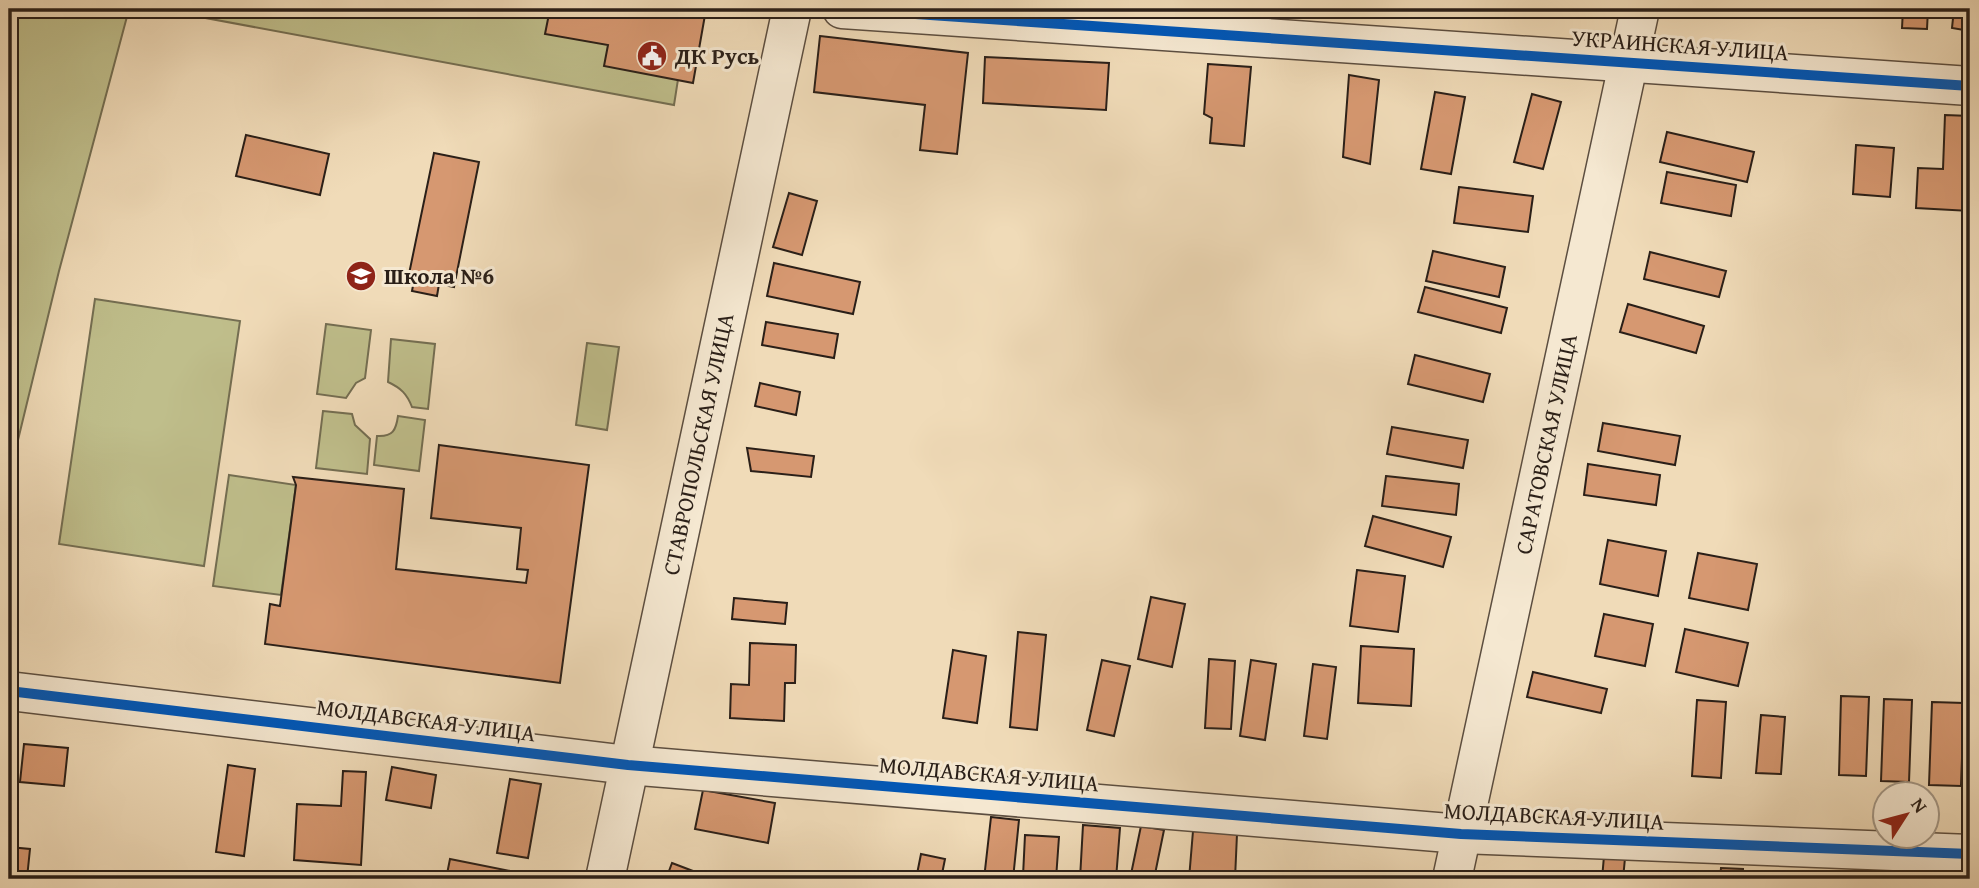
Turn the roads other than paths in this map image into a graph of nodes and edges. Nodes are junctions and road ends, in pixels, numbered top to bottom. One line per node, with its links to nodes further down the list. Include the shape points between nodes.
1 (792, 9): 7 (street, СТАВРОПОЛЬСКАЯ УЛИЦА)
2 (842, 9): 4 (street, УКРАИНСКАЯ УЛИЦА)
3 (1640, 9): 4 (street, САРАТОВСКАЯ УЛИЦА)
4 (1629, 63): 5 (street, УКРАИНСКАЯ УЛИЦА); 8 (street, САРАТОВСКАЯ УЛИЦА)
5 (1970, 86)
6 (9, 691): 7 (street, МОЛДАВСКАЯ УЛИЦА)
7 (628, 765): 8 (street, МОЛДАВСКАЯ УЛИЦА); 10 (street, СТАВРОПОЛЬСКАЯ УЛИЦА)
8 (1461, 834): 9 (street, МОЛДАВСКАЯ УЛИЦА); 11 (street, САРАТОВСКАЯ УЛИЦА)
9 (1970, 854)
10 (605, 879)
11 (1452, 879)

